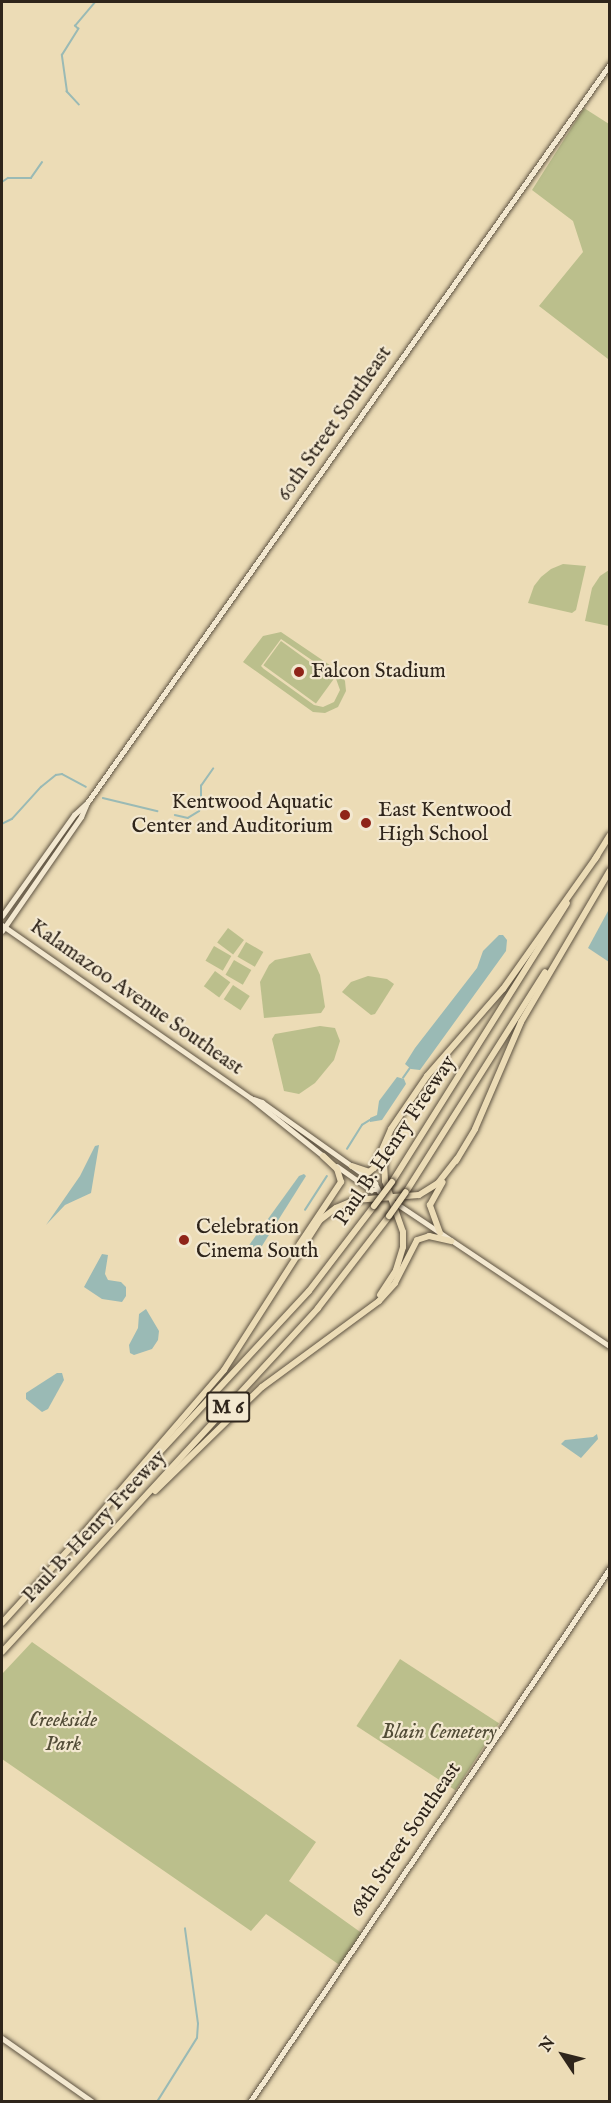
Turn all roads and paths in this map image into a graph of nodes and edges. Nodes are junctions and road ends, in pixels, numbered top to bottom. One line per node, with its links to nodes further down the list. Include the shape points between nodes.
1 (609, 64): 2 (main road, 60th Street Southeast)
2 (87, 803): 5 (main road, 60th Street Southeast); 7 (main road, 60th Street Southeast)
3 (609, 835): 4 (highway, Paul B. Henry Freeway / M 6)
4 (597, 856): 11 (highway, via 511,980 427,1076); 22 (highway, Paul B. Henry Freeway / M 6, bridge, via 374,1206 309,1291)
5 (39, 862): 7 (main road, via 42,866); 8 (main road, 60th Street Southeast)
6 (609, 869): 13 (highway, via 513,1037 475,1129); 24 (highway, Paul B. Henry Freeway / M 6, bridge, via 389,1216 318,1308)
7 (38, 878): 9 (main road, 60th Street Southeast)
8 (2, 916)
9 (2, 927): 10 (main road, Kalamazoo Avenue Southeast)
10 (251, 1098): 12 (main road, Kalamazoo Avenue Southeast); 14 (main road, Kalamazoo Avenue Southeast)
11 (404, 1109): 14 (highway, via 373,1170 366,1172); 16 (highway, via 384,1160)
12 (323, 1156): 15 (main road, Kalamazoo Avenue Southeast, via 371,1190); 19 (highway, via 339,1173 340,1185 306,1233)
13 (458, 1159): 16 (highway, via 428,1191 414,1197); 17 (highway, via 431,1202 431,1213)
14 (352, 1166): 15 (main road, Kalamazoo Avenue Southeast)
15 (378, 1190): 16 (main road, Kalamazoo Avenue Southeast)
16 (390, 1198): 17 (main road, Kalamazoo Avenue Southeast); 19 (highway, via 355,1200 328,1213 313,1229); 20 (highway, via 403,1232 399,1263 381,1295)
17 (440, 1233): 18 (main road, Kalamazoo Avenue Southeast)
18 (451, 1241): 20 (highway, via 429,1236 417,1240 391,1289); 21 (main road, Kalamazoo Avenue Southeast)
19 (282, 1281): 22 (highway, via 212,1386)
20 (346, 1325): 24 (highway, via 240,1406)
21 (609, 1346)
22 (71, 1548): 25 (highway, Paul B. Henry Freeway / M 6)
23 (609, 1568): 29 (main road, 68th Street Southeast)
24 (59, 1591): 26 (highway, Paul B. Henry Freeway / M 6)
25 (2, 1623)
26 (2, 1652)
27 (2, 2038): 28 (main road)
28 (93, 2102)
29 (250, 2102)

